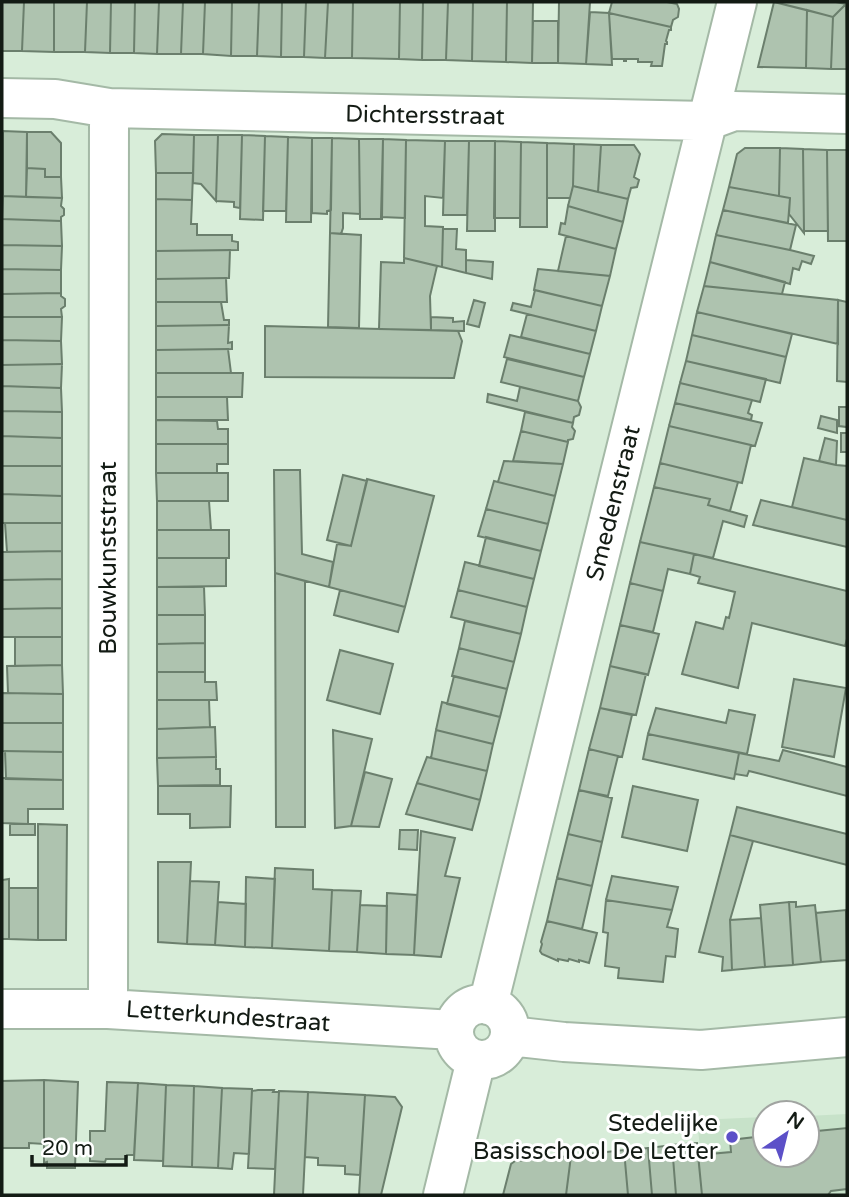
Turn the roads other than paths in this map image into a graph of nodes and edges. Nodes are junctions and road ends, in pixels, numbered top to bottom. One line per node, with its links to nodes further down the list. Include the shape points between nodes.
1 (737, 2): 5 (street, Smedenstraat)
2 (2, 98): 3 (street, Dichtersstraat, via 55,99)
3 (108, 108): 5 (street, Dichtersstraat); 8 (street, Bouwkunststraat)
4 (847, 114): 5 (street, Dichtersstraat, via 734,111)
5 (707, 121): 6 (street, Smedenstraat)
6 (488, 1005): 9 (street, via 465,1009); 10 (street, via 505,1016)
7 (2, 1009): 8 (street, Letterkundestraat)
8 (108, 1009): 9 (street, Letterkundestraat)
9 (453, 1030): 12 (street, via 458,1048)
10 (510, 1036): 11 (street, via 701,1050); 12 (street, via 501,1053)
11 (847, 1037)
12 (476, 1060): 13 (street)
13 (443, 1195)

